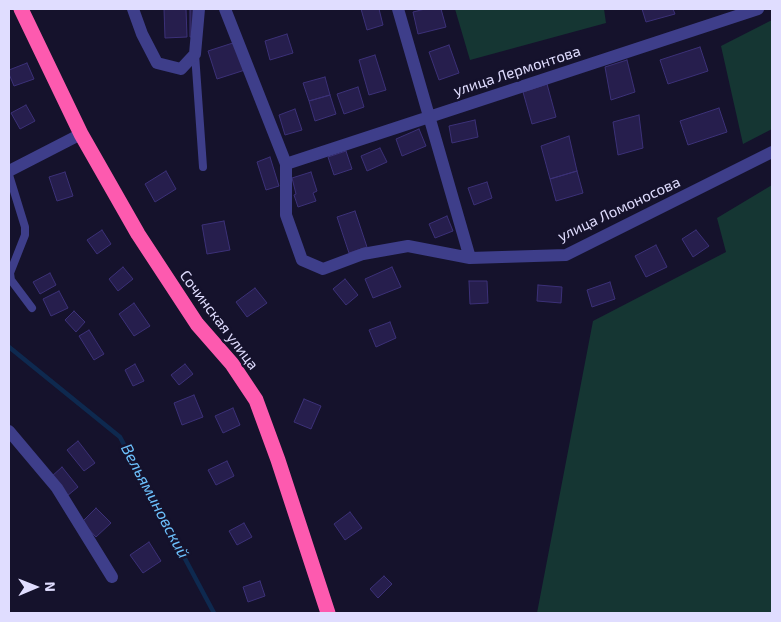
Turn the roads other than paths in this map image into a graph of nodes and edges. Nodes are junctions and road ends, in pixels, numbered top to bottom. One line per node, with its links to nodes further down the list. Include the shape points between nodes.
1 (20, 9): 9 (highway, Сочинская улица)
2 (133, 9): 7 (street, via 157,63 180,69)
3 (199, 9): 7 (street)
4 (226, 9): 11 (street)
5 (398, 9): 8 (street)
6 (758, 9): 8 (street, улица Лермонтова)
7 (195, 54): 12 (lane)
8 (429, 117): 11 (street, улица Лермонтова); 14 (street)
9 (81, 134): 13 (street); 18 (highway, Сочинская улица, via 173,288 256,400)
10 (772, 152): 14 (street, улица Ломоносова, via 566,254)
11 (286, 164): 14 (street, улица Ломоносова, via 286,215 302,260 323,269 363,254 408,246)
12 (203, 166)
13 (9, 173): 15 (lane, via 25,228 10,273 11,280)
14 (470, 258)
15 (32, 308)
16 (9, 431): 17 (street, via 57,488)
17 (112, 577)
18 (328, 613)

